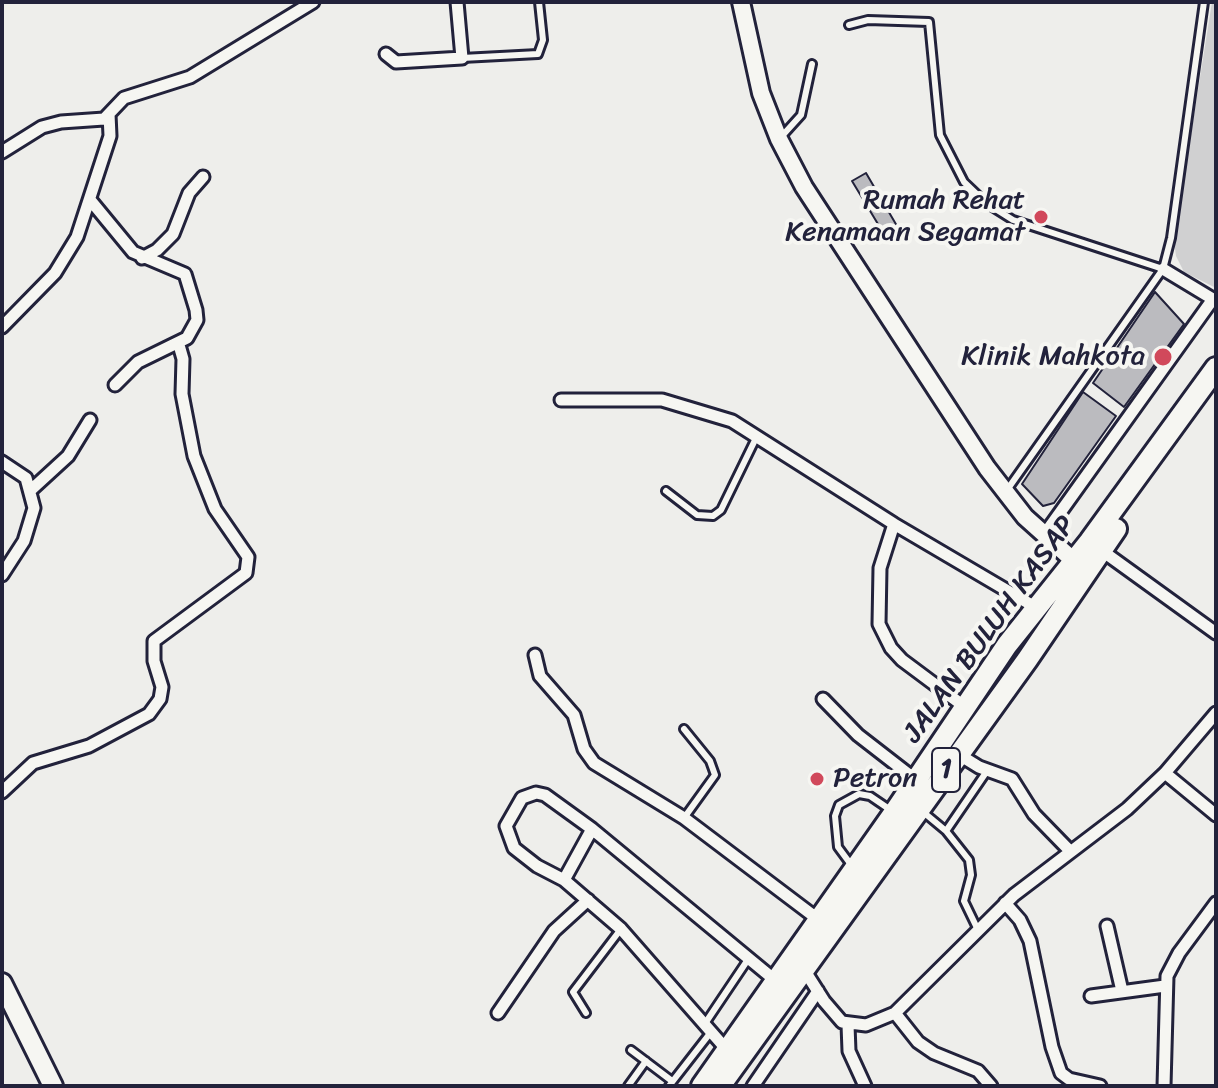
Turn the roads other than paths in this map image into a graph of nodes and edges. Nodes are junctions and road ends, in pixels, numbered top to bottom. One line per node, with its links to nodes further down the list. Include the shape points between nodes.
1 (313, 2): 10 (street, via 190,77 124,98)
2 (457, 2): 8 (street)
3 (539, 2): 8 (lane, via 543,40 538,54)
4 (741, 2): 11 (main road, via 750,55)
5 (1204, 2): 16 (lane)
6 (849, 25): 16 (lane, via 868,20 929,22 940,135 964,182 992,208 1037,229)
7 (386, 54): 8 (street, via 396,62)
8 (462, 58)
9 (812, 64): 11 (lane, via 801,115)
10 (109, 114): 12 (street, via 42,127); 14 (street, via 110,136)
11 (779, 139): 29 (main road, via 826,223)
12 (2, 152)
13 (203, 177): 15 (street, via 189,193 166,244)
14 (91, 201): 15 (street); 18 (street, via 55,273)
15 (142, 258): 19 (street, via 176,270 189,281 197,320)
16 (1163, 269): 17 (street); 29 (lane)
17 (1214, 300): 31 (street)
18 (2, 327)
19 (179, 345): 21 (street, via 138,362); 48 (street, via 194,456 215,509 248,557 246,573 154,641 162,687 149,714 89,746 33,763)
20 (1216, 368): 33 (highway, JALAN BULUH KASAP / 1)
21 (115, 385)
22 (1216, 389): 32 (highway, JALAN BULUH KASAP / 1)
23 (561, 400): 25 (street, via 662,400 718,416)
24 (90, 420): 27 (street, via 68,456)
25 (757, 436): 28 (lane, via 721,510 713,516 697,515); 30 (street)
26 (2, 462): 27 (street, via 26,478)
27 (32, 489): 34 (street, via 33,517)
28 (666, 491)
29 (1005, 492): 31 (main road)
30 (894, 524): 35 (street); 41 (street, via 880,568 879,624 902,660)
31 (1044, 535): 33 (main road)
32 (1101, 550): 36 (street); 39 (highway, JALAN BULUH KASAP / 1)
33 (1074, 561): 35 (highway, JALAN BULUH KASAP / 1)
34 (2, 575)
35 (1035, 607): 37 (highway, JALAN BULUH KASAP / 1)
36 (1216, 633)
37 (1007, 645): 39 (highway); 41 (highway, JALAN BULUH KASAP / 1)
38 (535, 655): 52 (street, via 540,676 574,715 588,757)
39 (1027, 660): 44 (highway, JALAN BULUH KASAP / 1)
40 (823, 699): 47 (street, via 858,735)
41 (965, 707): 47 (highway, JALAN BULUH KASAP / 1)
42 (1216, 713): 46 (street)
43 (684, 729): 52 (lane, via 715,775)
44 (958, 754): 45 (street); 49 (highway, JALAN BULUH KASAP / 1)
45 (987, 770): 54 (lane); 55 (street, via 1012,779 1043,825)
46 (1165, 773): 51 (street); 55 (street)
47 (916, 780): 50 (highway, JALAN BULUH KASAP / 1)
48 (2, 792)
49 (919, 809): 54 (lane); 66 (highway, JALAN BULUH KASAP / 1)
50 (894, 813): 56 (highway, JALAN BULUH KASAP / 1); 56 (lane, via 859,794 839,805 838,847)
51 (1216, 815)
52 (684, 818): 61 (street)
53 (592, 829): 57 (street); 57 (street, via 536,793 522,798 508,818 508,839 514,848); 65 (street)
54 (946, 831): 64 (lane, via 969,860 964,901)
55 (1070, 851): 59 (street)
56 (855, 869): 61 (highway, JALAN BULUH KASAP / 1)
57 (564, 880): 58 (street)
58 (588, 900): 63 (street); 73 (street, via 554,931)
59 (1005, 903): 64 (street); 89 (street, via 1030,941 1057,1065 1069,1079)
60 (1216, 903): 69 (street, via 1179,953)
61 (819, 920): 67 (highway, JALAN BULUH KASAP / 1)
62 (1107, 926): 71 (street)
63 (621, 929): 74 (lane, via 573,992); 77 (street)
64 (978, 930): 75 (street)
65 (749, 958): 67 (street); 77 (lane)
66 (803, 968): 70 (street); 85 (highway, JALAN BULUH KASAP / 1)
67 (776, 981): 79 (highway, JALAN BULUH KASAP / 1)
68 (2, 983): 82 (main road)
69 (1165, 986): 71 (street); 90 (street)
70 (818, 991): 76 (street); 86 (street)
71 (1122, 991): 72 (street)
72 (1091, 996)
73 (498, 1013)
74 (586, 1013)
75 (895, 1013): 76 (street, via 866,1025); 88 (street, via 918,1042 978,1071)
76 (848, 1025): 87 (street, via 849,1051)
77 (708, 1029): 79 (street); 81 (lane)
78 (631, 1050): 80 (lane)
79 (727, 1050): 84 (highway, JALAN BULUH KASAP / 1)
80 (646, 1061): 81 (lane); 83 (lane)
81 (671, 1083)
82 (53, 1086)
83 (628, 1086)
84 (702, 1086)
85 (720, 1086)
86 (753, 1086)
87 (865, 1086)
88 (991, 1086)
89 (1100, 1086)
90 (1164, 1086)

